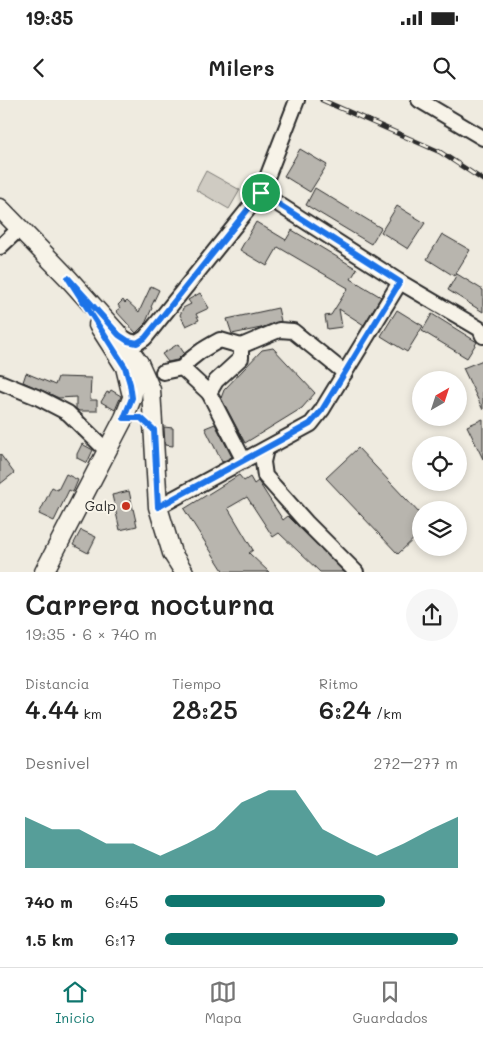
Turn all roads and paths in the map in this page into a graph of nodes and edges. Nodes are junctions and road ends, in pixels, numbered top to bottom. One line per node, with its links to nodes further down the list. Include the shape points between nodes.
1 (419, 100): 3 (street)
2 (295, 104): 4 (street)
3 (483, 138)
4 (261, 193): 9 (street); 12 (street)
5 (0, 208): 6 (main road)
6 (20, 228): 7 (street); 8 (main road)
7 (0, 246)
8 (68, 278): 10 (main road); 20 (main road, via 125,367)
9 (400, 282): 11 (street, via 480,329); 17 (street)
10 (119, 335): 12 (street, via 137,343); 14 (main road)
11 (483, 336)
12 (145, 338): 14 (street)
13 (241, 346): 15 (street, via 220,340 204,348); 17 (street, via 280,330 293,331); 19 (street, via 241,358 216,381)
14 (139, 363): 20 (main road); 21 (main road, via 151,390)
15 (182, 368): 16 (street); 19 (street)
16 (163, 372)
17 (345, 373): 24 (street, via 310,424)
18 (0, 382): 25 (street, via 68,413)
19 (209, 393): 26 (street)
20 (132, 398): 21 (main road, via 147,395); 22 (main road)
21 (152, 403): 23 (main road)
22 (124, 418): 23 (main road, via 141,418); 25 (main road)
23 (154, 430): 27 (main road)
24 (266, 449): 26 (street); 30 (street, via 263,462 265,476)
25 (107, 451): 28 (main road)
26 (244, 461): 27 (street)
27 (158, 507): 29 (main road, via 172,552)
28 (44, 572)
29 (184, 572)
30 (356, 572)

